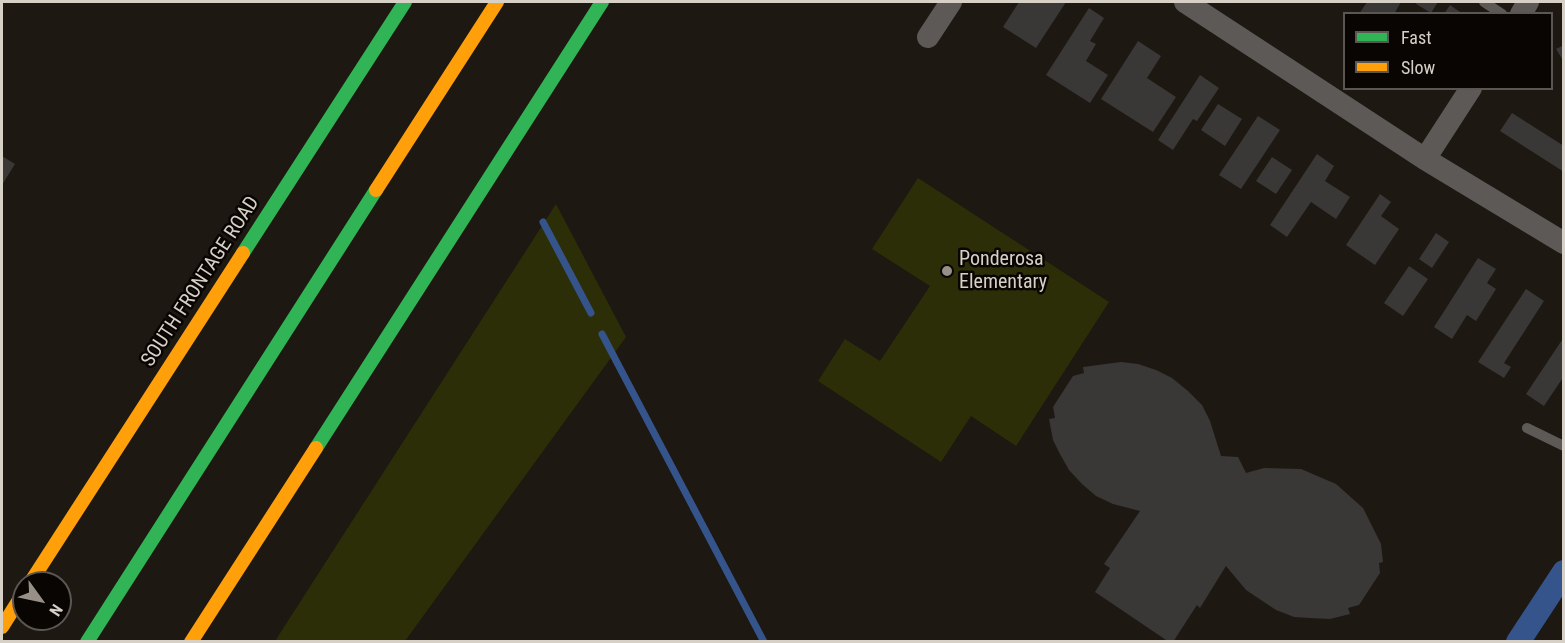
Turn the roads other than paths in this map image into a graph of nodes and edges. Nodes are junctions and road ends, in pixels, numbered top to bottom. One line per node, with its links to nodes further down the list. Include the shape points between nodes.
1 (405, 2): 14 (main road, SOUTH FRONTAGE ROAD)
2 (497, 2): 15 (main road)
3 (602, 2): 16 (main road)
4 (951, 2): 8 (street)
5 (1185, 2): 10 (street)
6 (1484, 2): 7 (lane)
7 (1499, 12)
8 (928, 37)
9 (1470, 90): 10 (street)
10 (1425, 159): 11 (street)
11 (1563, 243)
12 (1527, 428): 13 (lane)
13 (1563, 446)
14 (38, 571)
15 (87, 642)
16 (192, 642)

